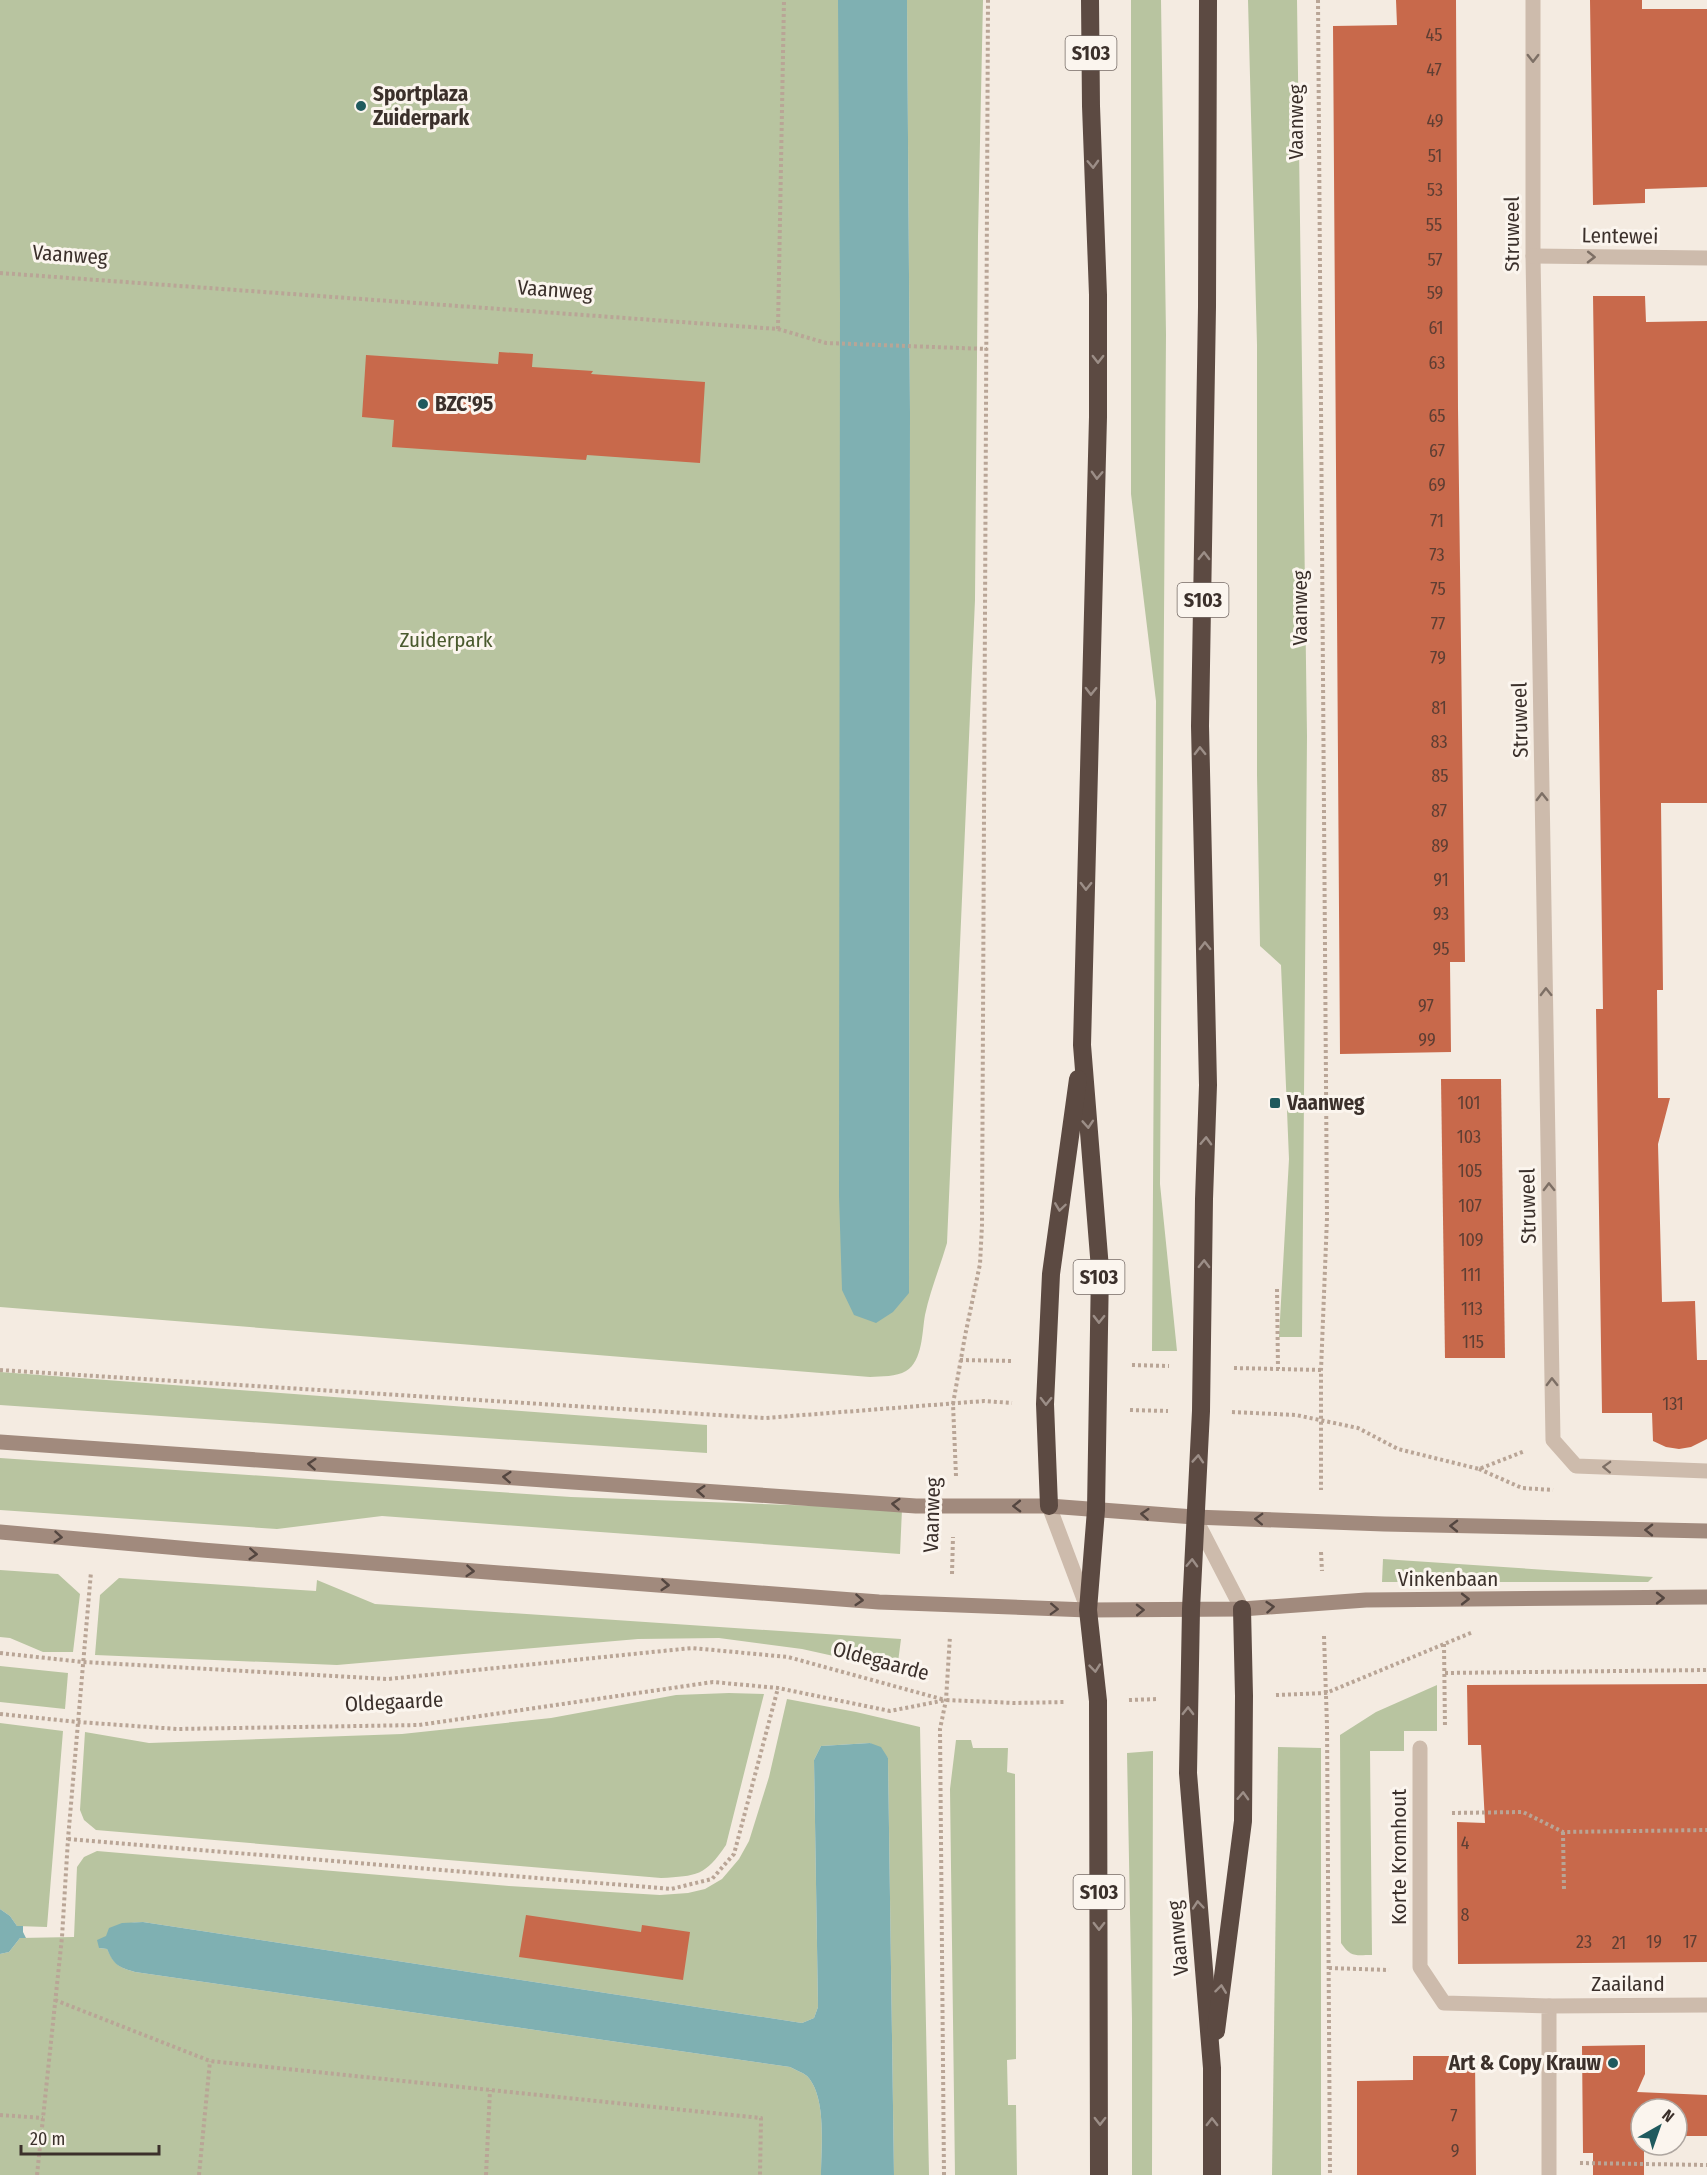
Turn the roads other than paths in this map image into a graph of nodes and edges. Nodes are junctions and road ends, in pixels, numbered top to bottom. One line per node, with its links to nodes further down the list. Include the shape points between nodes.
1 (1090, 0): 6 (highway, S103, one-way to 6, via 1098,417)
2 (1208, 0): 11 (highway, Vaanweg / S103, one-way to 2, via 1203,1366 1208,1085 1200,726)
3 (1533, 0): 4 (street, Struweel, one-way to 4)
4 (1533, 256): 5 (street, Lentewei, one-way to 5); 8 (street, Struweel, one-way to 4, via 1576,1466 1553,1440)
5 (1707, 258)
6 (1082, 1045): 9 (highway, one-way to 9, via 1051,1274 1045,1404); 10 (highway, S103, one-way to 10, via 1100,1269)
7 (0, 1442): 9 (main road, one-way to 7, via 954,1507)
8 (1707, 1471)
9 (1049, 1506): 10 (main road); 17 (street)
10 (1096, 1510): 11 (main road, one-way to 10); 17 (highway, S103)
11 (1194, 1517): 12 (main road, one-way to 11); 15 (highway, Vaanweg / S103, one-way to 11); 16 (street)
12 (1707, 1531)
13 (0, 1532): 17 (main road, one-way to 17, via 879,1602)
14 (1707, 1598): 16 (main road, Vinkenbaan, one-way to 14, via 1366,1600)
15 (1191, 1609): 16 (main road, Vinkenbaan); 17 (main road, one-way to 15); 21 (highway, Vaanweg / S103, one-way to 15, via 1188,1773)
16 (1242, 1609): 21 (highway, one-way to 16, via 1243,1821)
17 (1088, 1610): 23 (highway, S103, one-way to 23, via 1098,1701)
18 (1420, 1748): 20 (street, Korte Kromhout, via 1419,1967 1444,2003)
19 (1707, 2005): 20 (street, Zaailand)
20 (1549, 2006): 22 (street)
21 (1212, 2068): 24 (highway, Vaanweg / S103, one-way to 21)
22 (1549, 2169)
23 (1100, 2175)
24 (1212, 2175)

